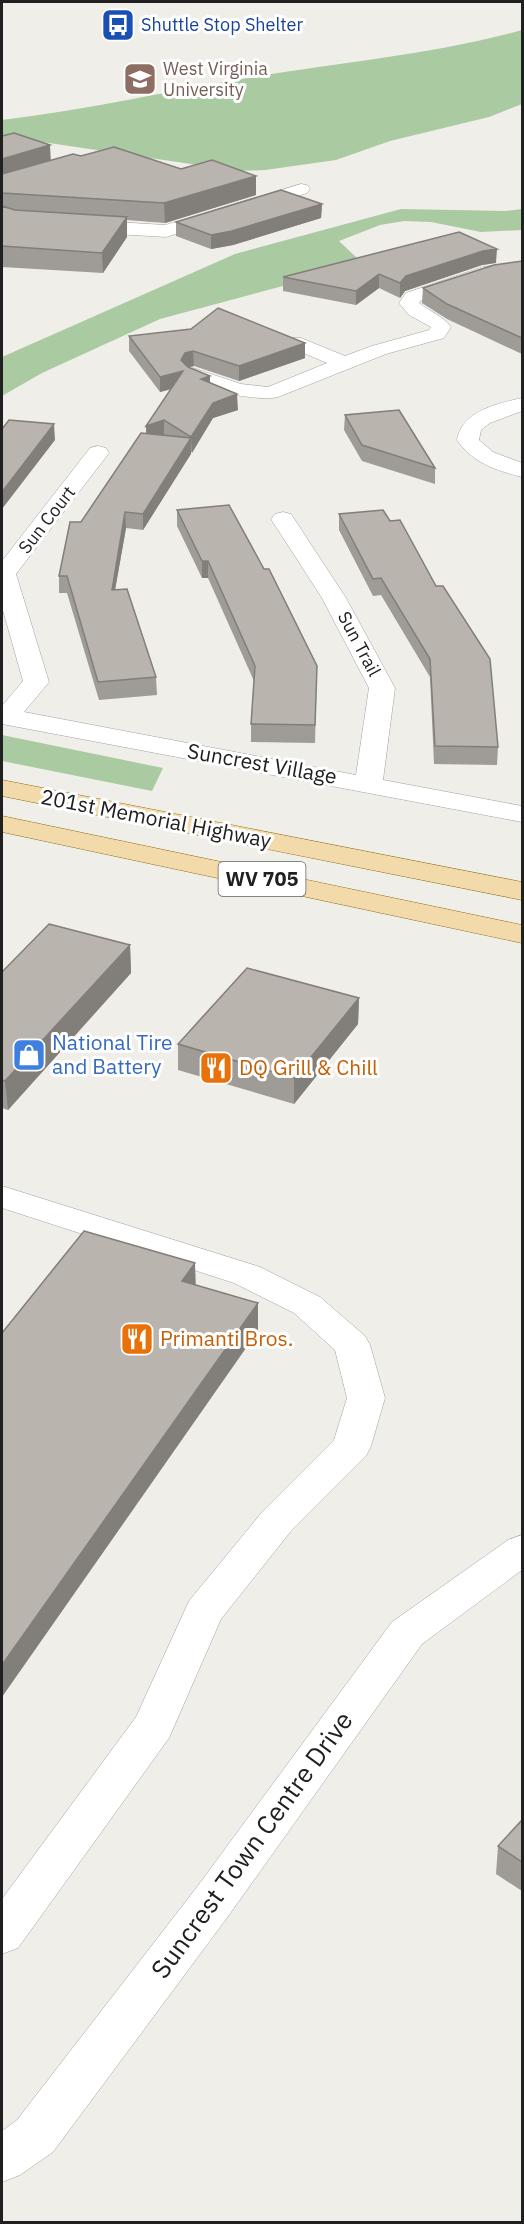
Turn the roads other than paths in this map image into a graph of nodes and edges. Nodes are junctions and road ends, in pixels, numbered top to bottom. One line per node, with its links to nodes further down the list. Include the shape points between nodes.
1 (301, 189): 2 (street, via 166,231)
2 (2, 219)
3 (522, 268): 5 (street, via 490,271 413,297 412,309 438,321 441,327 437,334)
4 (294, 342): 5 (street)
5 (344, 363): 6 (street, via 271,393 237,391)
6 (193, 374)
7 (522, 404): 9 (street, via 482,418 470,428 468,440 475,451 490,460)
8 (98, 453): 11 (street, Sun Court, via 4,574 36,682)
9 (522, 470)
10 (283, 519): 12 (street, Sun Trail, via 334,598 382,688)
11 (4, 717): 12 (street, Suncrest Village)
12 (369, 783): 14 (street, Suncrest Village)
13 (2, 788): 16 (main road, 201st Memorial Highway / WV 705)
14 (522, 814)
15 (2, 824): 17 (main road, 201st Memorial Highway / WV 705)
16 (522, 891)
17 (522, 934)
18 (2, 1197): 20 (street, via 247,1275 307,1305 352,1345 366,1398 352,1446 277,1521 204,1612 154,1726)
19 (522, 1550): 21 (street, Suncrest Town Centre Drive, via 407,1633 213,1901 35,2136)
20 (2, 1934)
21 (2, 2159)

